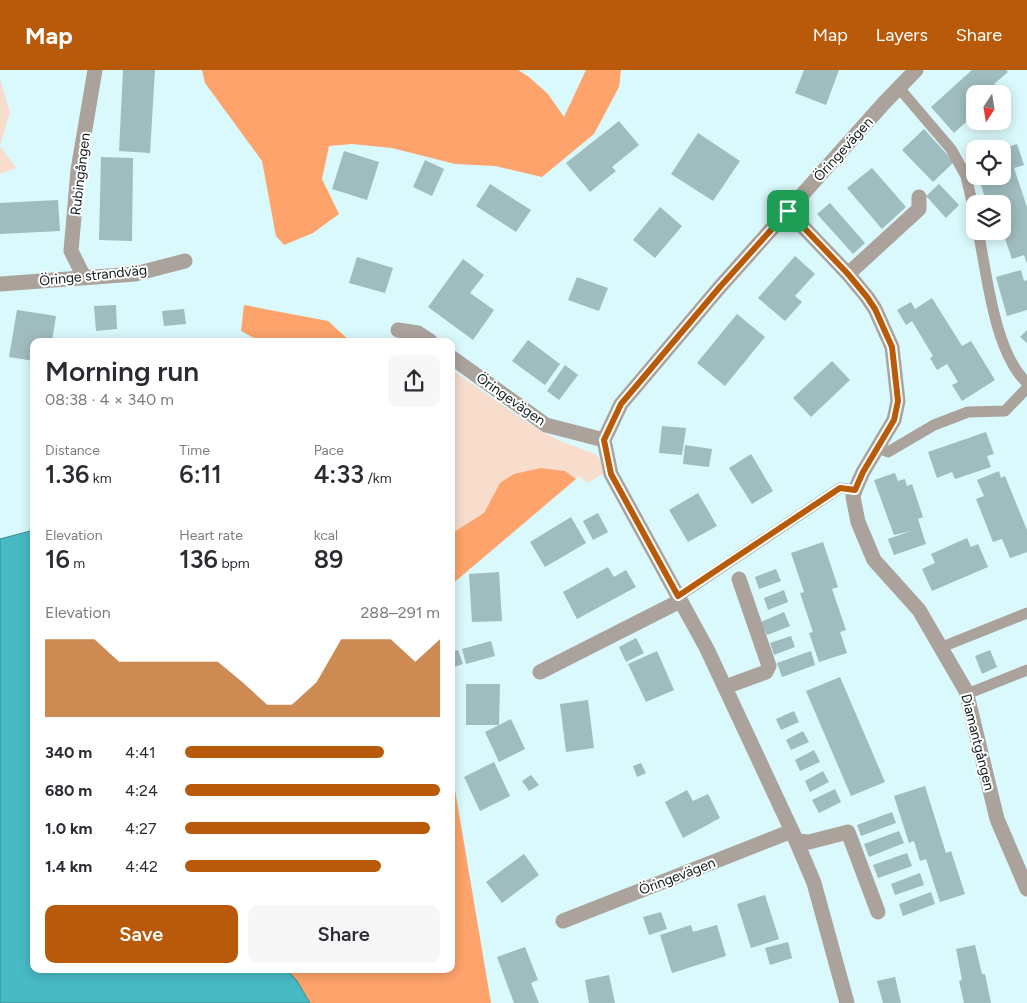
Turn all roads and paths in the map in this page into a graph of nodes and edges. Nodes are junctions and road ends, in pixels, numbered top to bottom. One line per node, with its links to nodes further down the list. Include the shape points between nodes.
1 (95, 70): 10 (street, Rubingången, via 78,170 71,251)
2 (916, 70): 3 (street, Öringevägen)
3 (899, 88): 4 (lane, via 951,149 966,176); 6 (street, Öringevägen)
4 (970, 195)
5 (919, 197): 9 (street, via 919,209)
6 (788, 211): 9 (street, Diamantgången); 17 (street, Öringevägen, via 621,404)
7 (980, 240): 15 (lane, via 998,331 1012,363)
8 (186, 261): 10 (street, Öringe strandväg, via 135,274)
9 (848, 274): 18 (street, Diamantgången, via 875,309 892,347 898,401 894,420)
10 (84, 277): 11 (street, Öringe strandväg)
11 (0, 284)
12 (398, 330): 13 (street, via 418,333)
13 (426, 338)
14 (455, 360): 17 (street, Öringevägen, via 546,425)
15 (1027, 383)
16 (1027, 388): 18 (lane, via 1005,411 968,412 934,425 888,452)
17 (604, 440): 21 (street, via 611,474)
18 (878, 448): 19 (street, Diamantgången)
19 (855, 490): 21 (lane, via 840,488); 23 (street, Diamantgången, via 858,522 874,560 919,610)
20 (739, 579): 26 (street, via 769,666 766,672)
21 (679, 598): 25 (street); 26 (street)
22 (1027, 613): 23 (lane)
23 (942, 647): 27 (street, Diamantgången)
24 (1027, 670): 27 (lane)
25 (540, 672)
26 (725, 687): 28 (street)
27 (967, 694): 29 (street, Diamantgången, via 998,819)
28 (794, 836): 30 (street, Öringevägen, via 808,842 848,832); 31 (street, Öringevägen); 32 (street, via 814,883)
29 (1027, 889)
30 (878, 912)
31 (563, 922)
32 (847, 1003)

